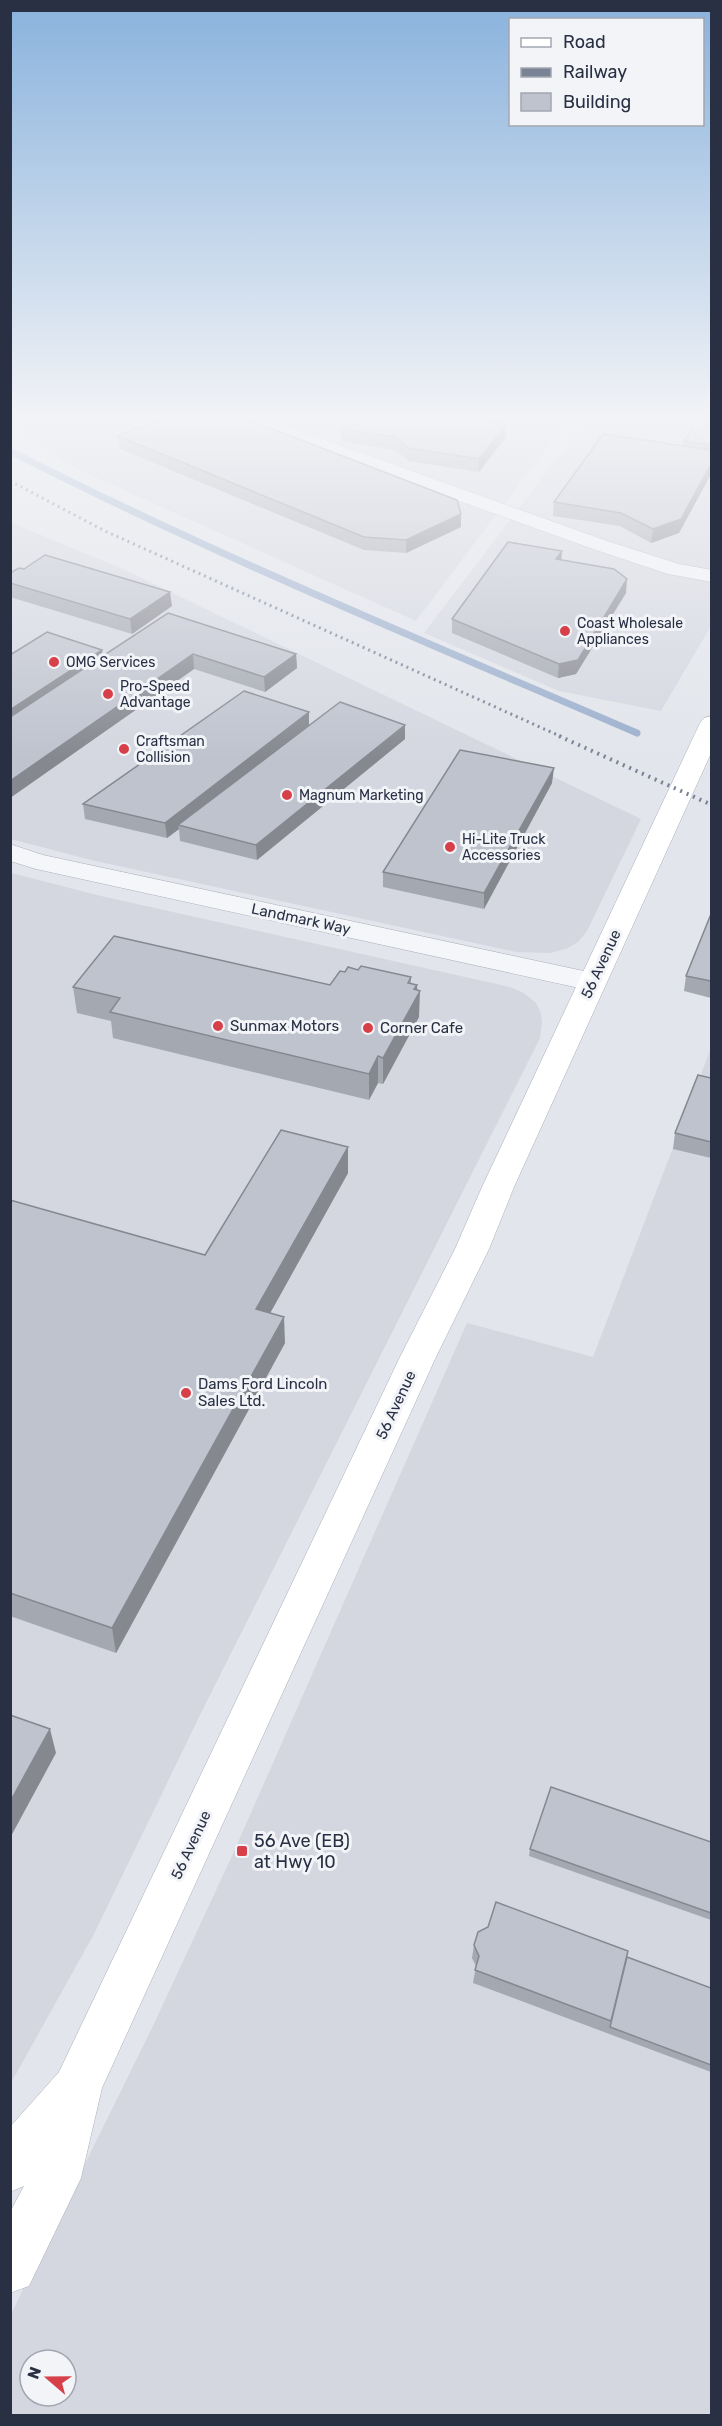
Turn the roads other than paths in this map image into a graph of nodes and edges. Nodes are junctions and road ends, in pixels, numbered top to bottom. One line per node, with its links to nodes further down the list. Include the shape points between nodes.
1 (570, 533): 2 (street, via 675,570)
2 (711, 576)
3 (711, 723): 5 (main road, 56 Avenue)
4 (10, 852): 5 (street, Landmark Way)
5 (592, 982): 6 (main road, 56 Avenue, via 472,1249 413,1367)
6 (78, 2085): 7 (main road, 56 Avenue); 8 (main road, 56 Avenue, via 56,2178)
7 (10, 2166)
8 (10, 2267)

